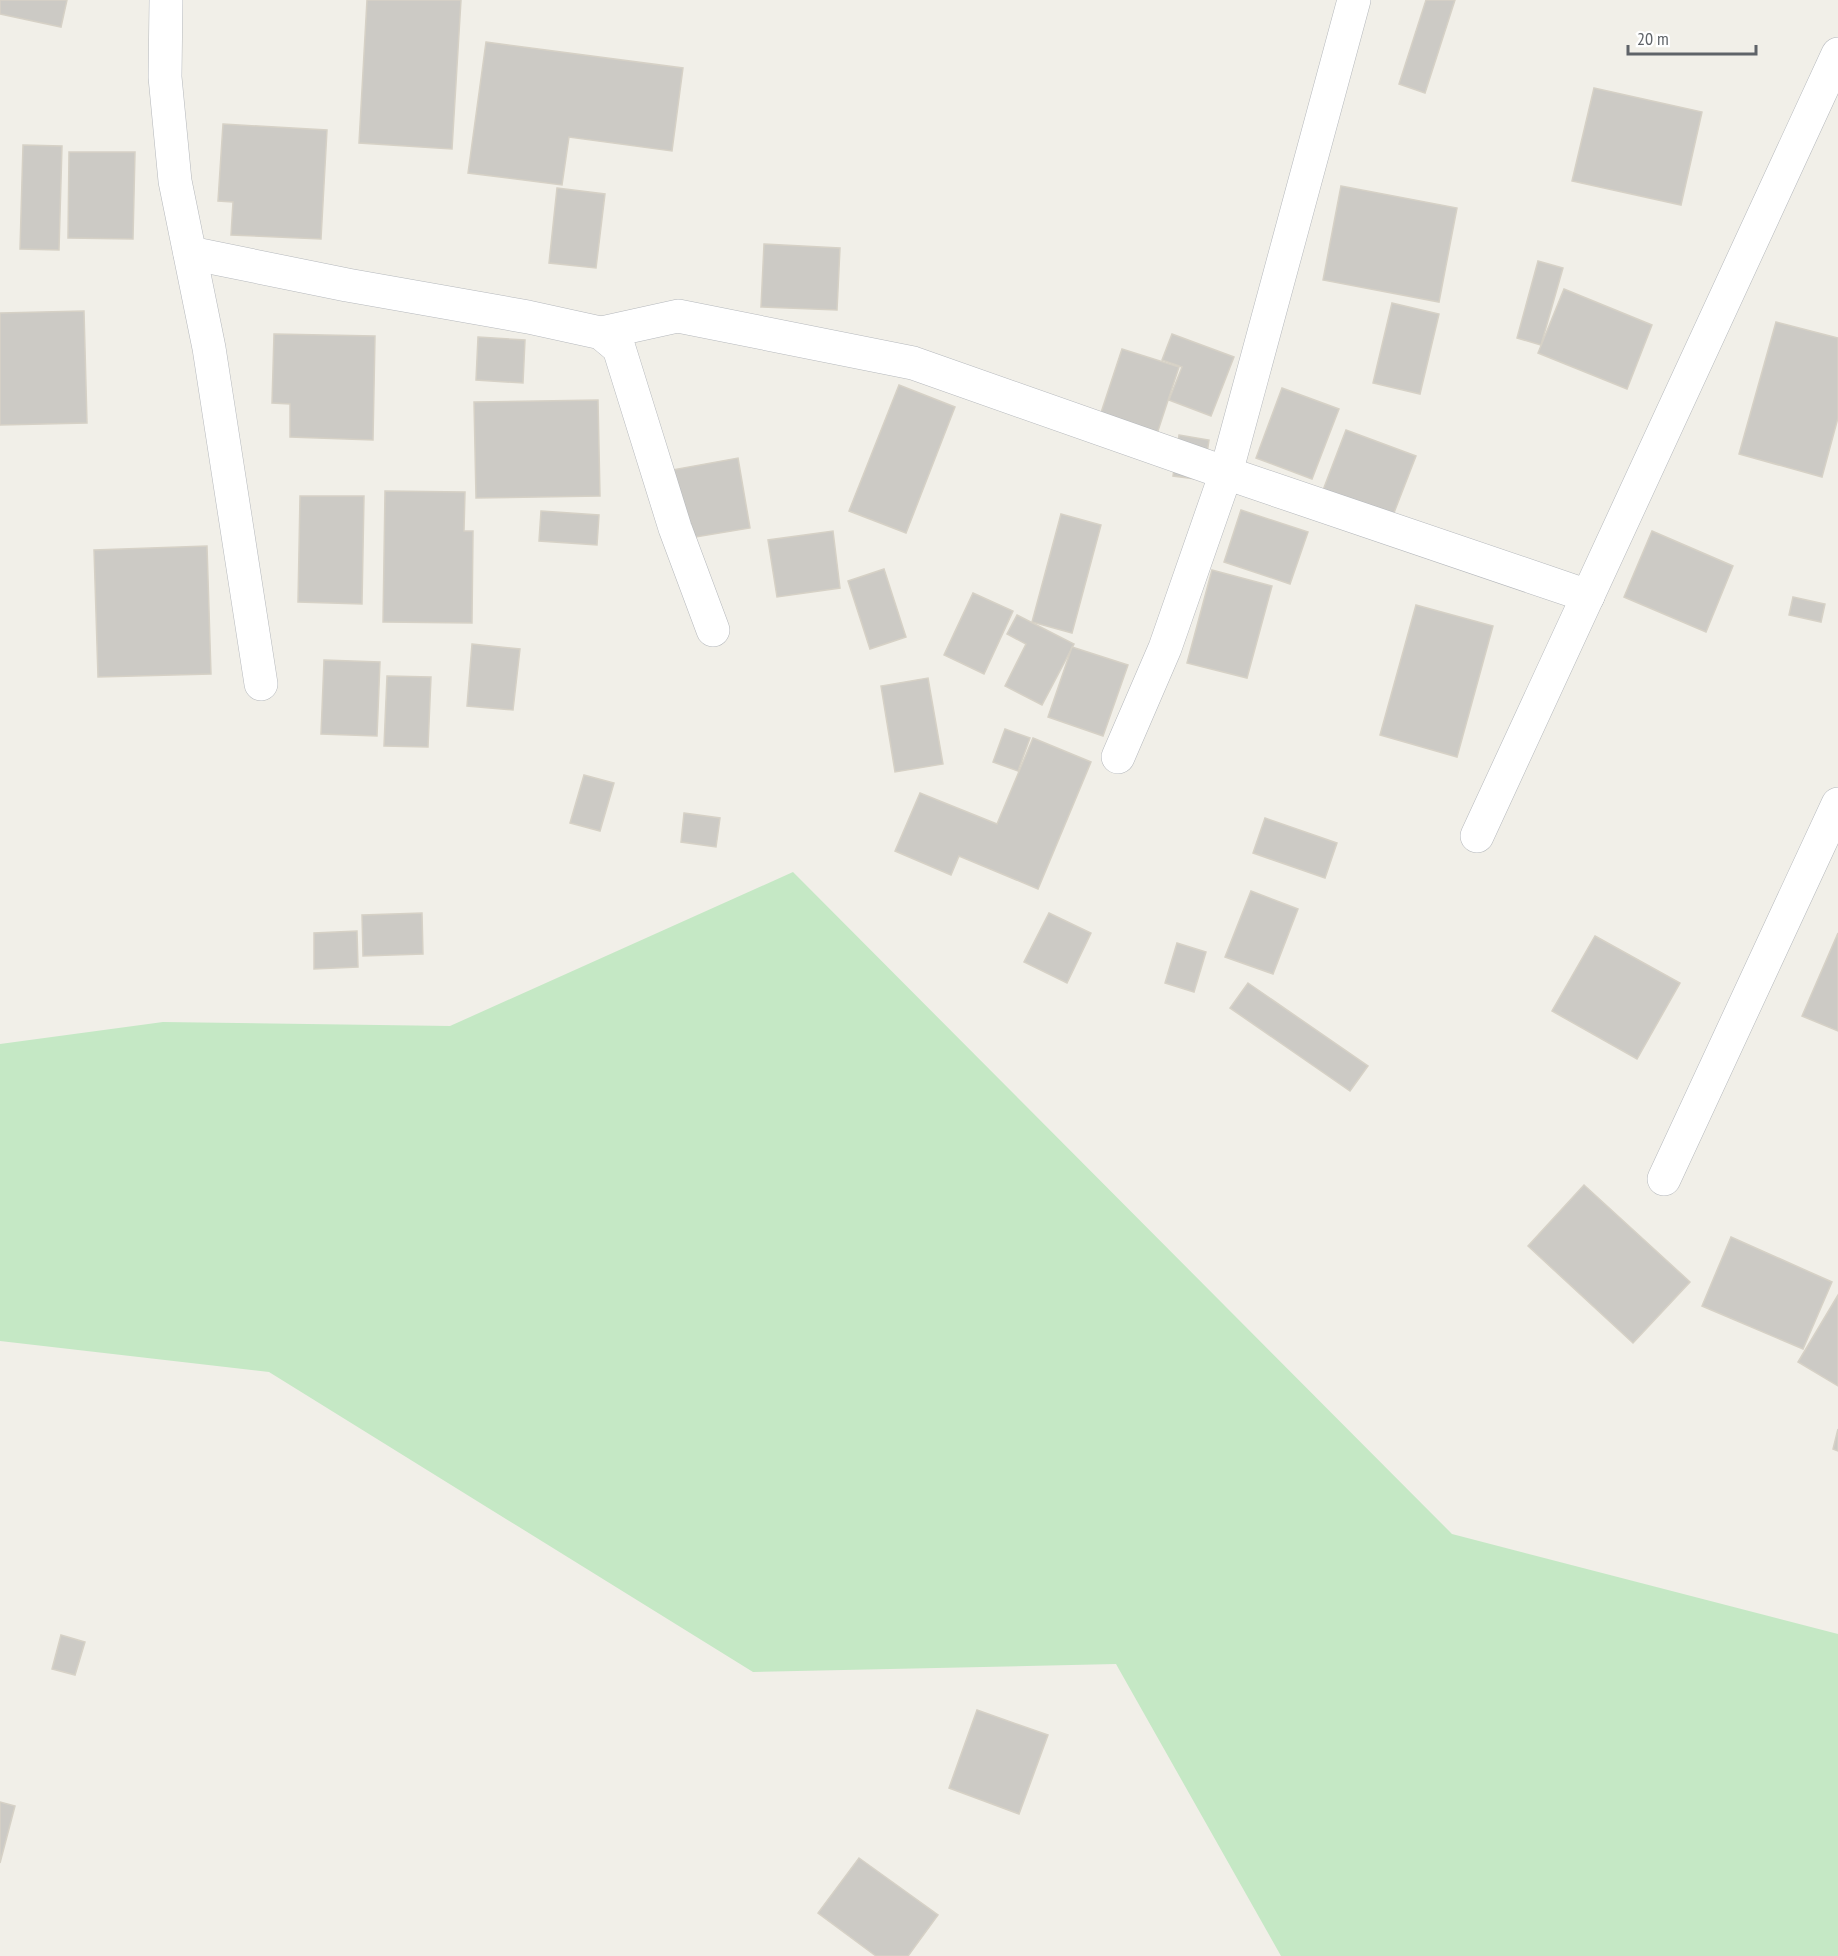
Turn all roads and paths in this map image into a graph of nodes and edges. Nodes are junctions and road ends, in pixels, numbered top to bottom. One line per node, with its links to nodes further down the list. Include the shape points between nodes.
1 (166, 0): 4 (street, via 165,77 176,181)
2 (1354, 0): 6 (street)
3 (1838, 54): 7 (street)
4 (190, 253): 5 (street); 9 (street, via 209,348)
5 (601, 333): 6 (street, via 678,316 913,363); 8 (street, via 619,348 675,528)
6 (1226, 473): 7 (street); 10 (street, via 1165,648)
7 (1588, 596): 12 (street)
8 (713, 630)
9 (261, 684)
10 (1118, 758)
11 (1838, 804): 13 (street)
12 (1477, 836)
13 (1664, 1179)

